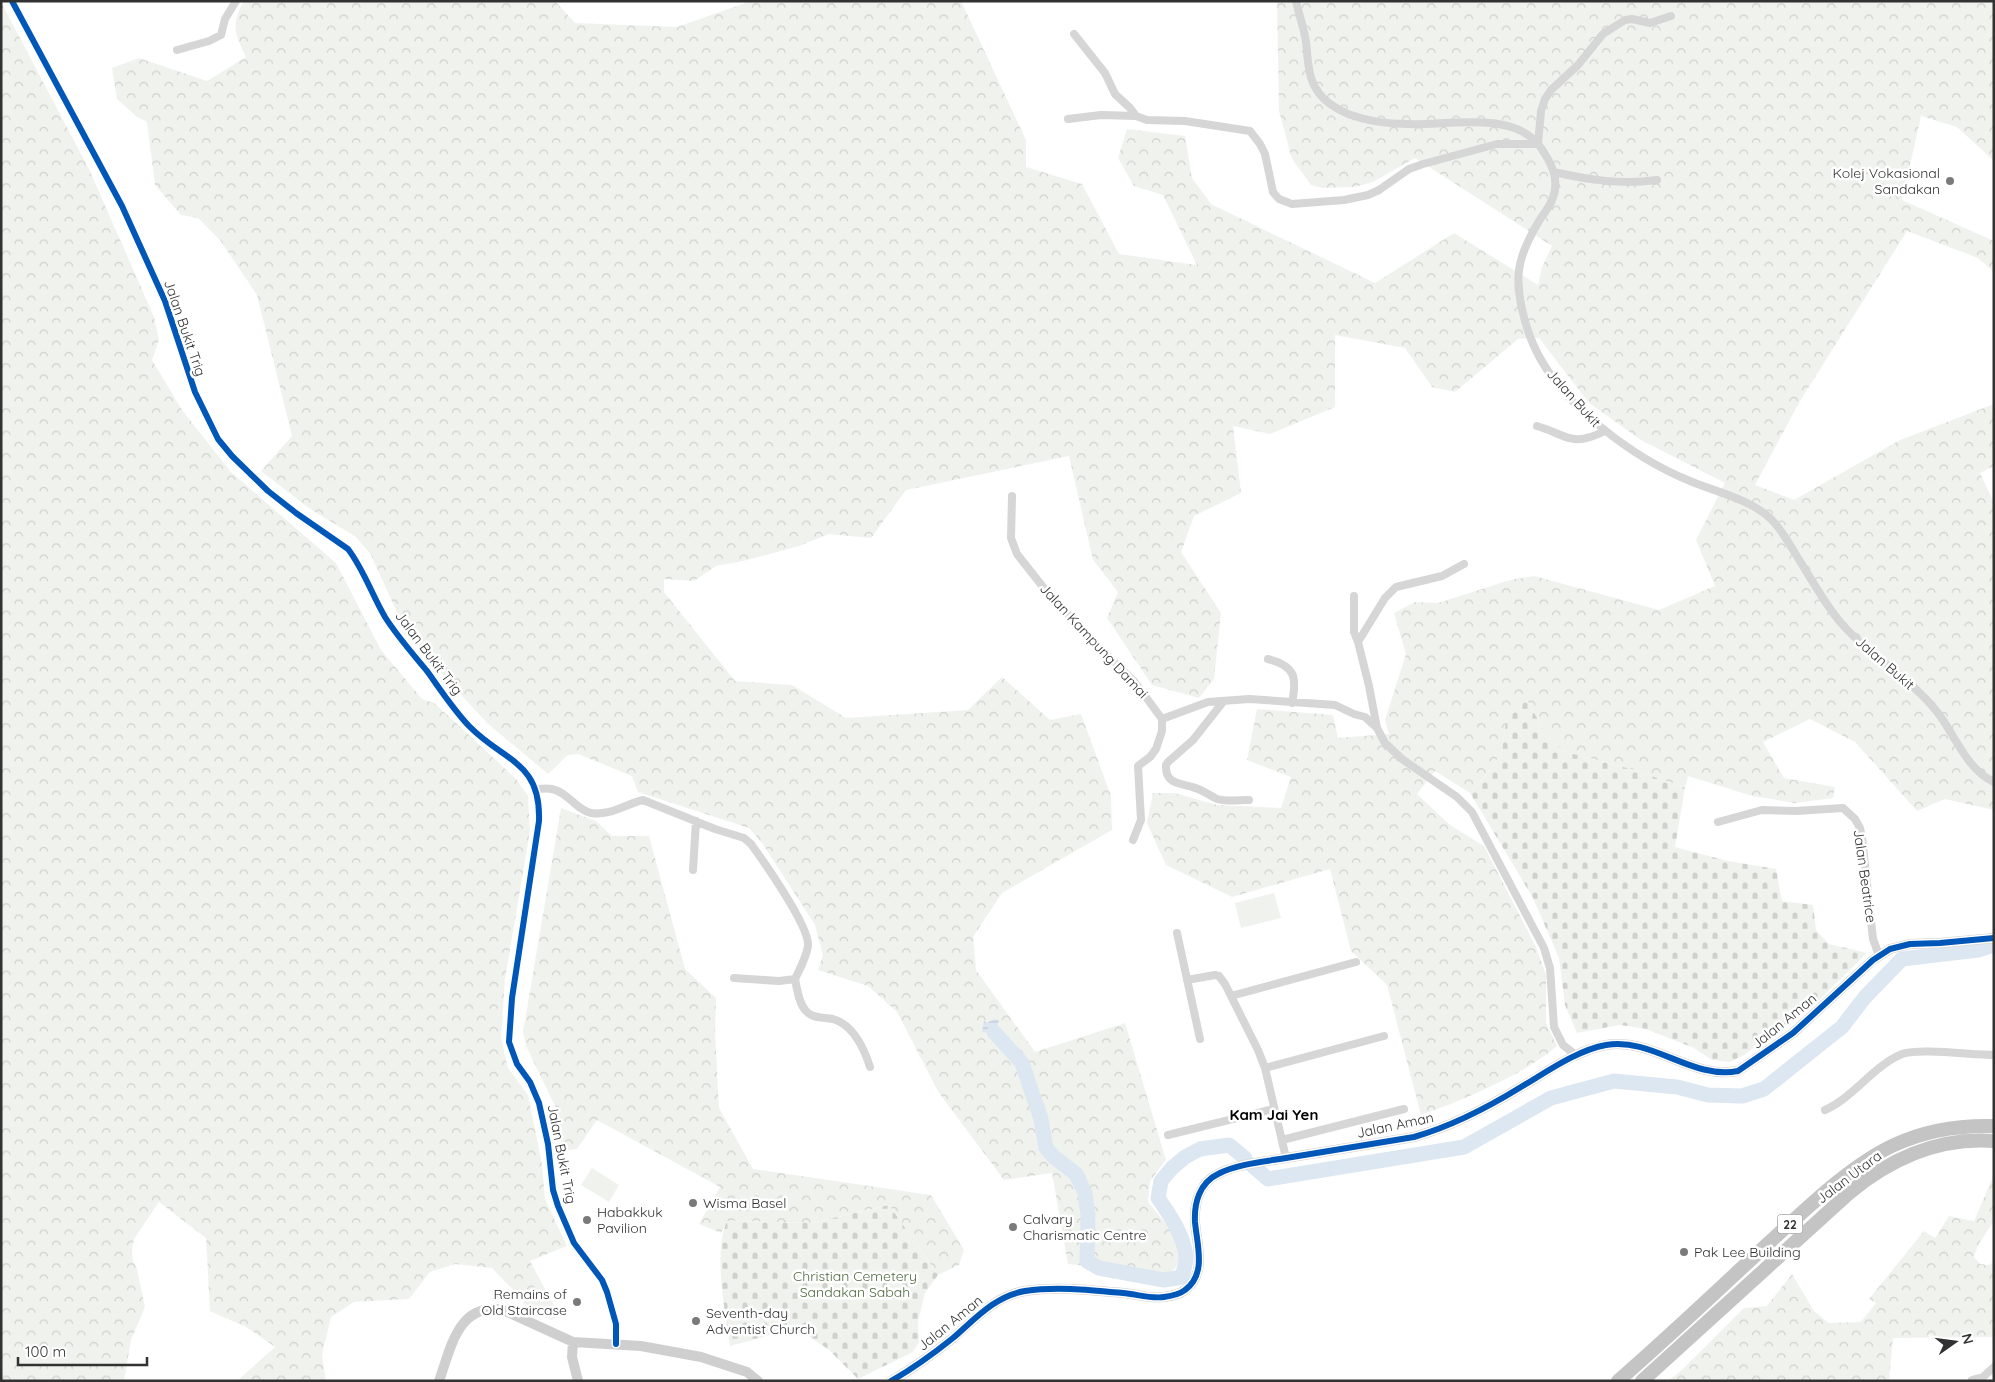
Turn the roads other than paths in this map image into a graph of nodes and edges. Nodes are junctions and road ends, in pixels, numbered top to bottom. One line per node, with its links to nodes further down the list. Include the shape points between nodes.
1 (12, 1): 24 (street, Jalan Bukit Trig, via 122,206 168,308 187,370 218,439 268,491 348,550 394,631 470,726 514,762 533,781)
2 (236, 1): 6 (street, via 225,19 221,35)
3 (1296, 1): 9 (street, via 1313,83 1321,97 1331,105 1356,117 1380,122 1503,125 1523,132)
4 (1671, 16): 9 (street, via 1650,23 1625,20 1604,34 1545,99)
5 (1074, 34): 7 (street, via 1104,72 1115,94)
6 (177, 50)
7 (1136, 116): 8 (street, via 1101,115); 9 (street, via 1250,131 1266,154 1273,192 1279,199 1292,204 1368,195 1409,169 1496,144)
8 (1068, 119)
9 (1538, 144): 10 (street)
10 (1554, 172): 11 (street, via 1603,181 1636,183); 13 (street, Jalan Bukit, via 1553,197 1522,256 1519,296 1535,350 1558,385)
11 (1657, 180)
12 (1537, 426): 13 (street, via 1575,440)
13 (1605, 431): 23 (street, Jalan Bukit, via 1685,479 1756,507 1774,522 1837,618 1929,703 1978,771)
14 (1012, 496): 21 (street, Jalan Kampung Damai, via 1011,538 1017,554 1047,592 1134,681)
15 (1464, 564): 17 (street, via 1442,576 1396,587 1384,598)
16 (1354, 596): 17 (street, via 1352,620)
17 (1358, 642): 22 (street)
18 (1268, 659): 20 (street, via 1282,663 1292,672 1295,679)
19 (1223, 702): 20 (street, via 1249,699); 21 (street, via 1208,702); 25 (street, via 1193,740 1168,762 1166,774 1178,785 1191,786 1219,800)
20 (1292, 703): 22 (street, via 1335,706 1365,717)
21 (1162, 719): 28 (street, via 1156,749 1138,766 1141,820)
22 (1377, 728): 41 (street, via 1385,743 1402,759 1457,797 1478,820 1544,948 1550,968 1554,1027 1563,1045)
23 (1994, 782)
24 (536, 789): 26 (street, via 551,788 565,794 589,812 602,813 643,800); 53 (street, Jalan Bukit Trig, via 539,822 513,989 509,1042 517,1064 539,1102 558,1206 574,1243 602,1280 607,1292 616,1324)
25 (1249, 800)
26 (696, 821): 29 (street); 35 (street, via 744,838 788,898 808,944)
27 (1718, 822): 32 (street, Jalan Beatrice, via 1762,810 1838,808 1849,811 1862,837 1873,940)
28 (1133, 840)
29 (693, 870)
30 (1177, 934): 36 (street)
31 (1994, 938): 32 (street, Jalan Aman, via 1910,944)
32 (1879, 955): 41 (street, Jalan Aman, via 1793,1033 1738,1071 1710,1071 1653,1050 1622,1044 1605,1045)
33 (1356, 962): 37 (street)
34 (734, 978): 35 (street)
35 (795, 979): 42 (street, via 807,1013 841,1022 864,1050)
36 (1187, 980): 37 (street, via 1215,975 1222,979); 39 (street)
37 (1232, 996): 43 (street)
38 (1384, 1036): 43 (street)
39 (1200, 1040)
40 (1994, 1054): 46 (street, via 1903,1054)
41 (1577, 1056): 51 (street, Jalan Aman, via 1486,1108 1432,1132)
42 (870, 1066)
43 (1265, 1068): 44 (street)
44 (1274, 1108): 48 (street); 49 (street)
45 (1404, 1109): 49 (street)
46 (1825, 1110)
47 (1994, 1126): 60 (highway, Jalan Utara / 22, via 1969,1125 1929,1132 1870,1158 1803,1212)
48 (1168, 1135)
49 (1282, 1140): 51 (street)
50 (1994, 1141): 61 (highway, Jalan Utara / 22, via 1943,1144 1895,1161 1878,1171 1849,1193)
51 (1286, 1158): 59 (street, Jalan Aman, via 1218,1174 1208,1181 1196,1202 1198,1271 1186,1290 1162,1298 1097,1291 1024,1291 987,1307 917,1366)
52 (573, 1342): 53 (street); 56 (street, via 503,1310 484,1309 466,1318 454,1338); 57 (street, via 572,1357)
53 (616, 1344): 58 (street, via 701,1357 747,1372)
54 (1994, 1367): 55 (street, via 1983,1377)
55 (1972, 1380)
56 (439, 1381)
57 (578, 1381)
58 (758, 1381)
59 (891, 1381)
60 (1618, 1381)
61 (1642, 1381)

